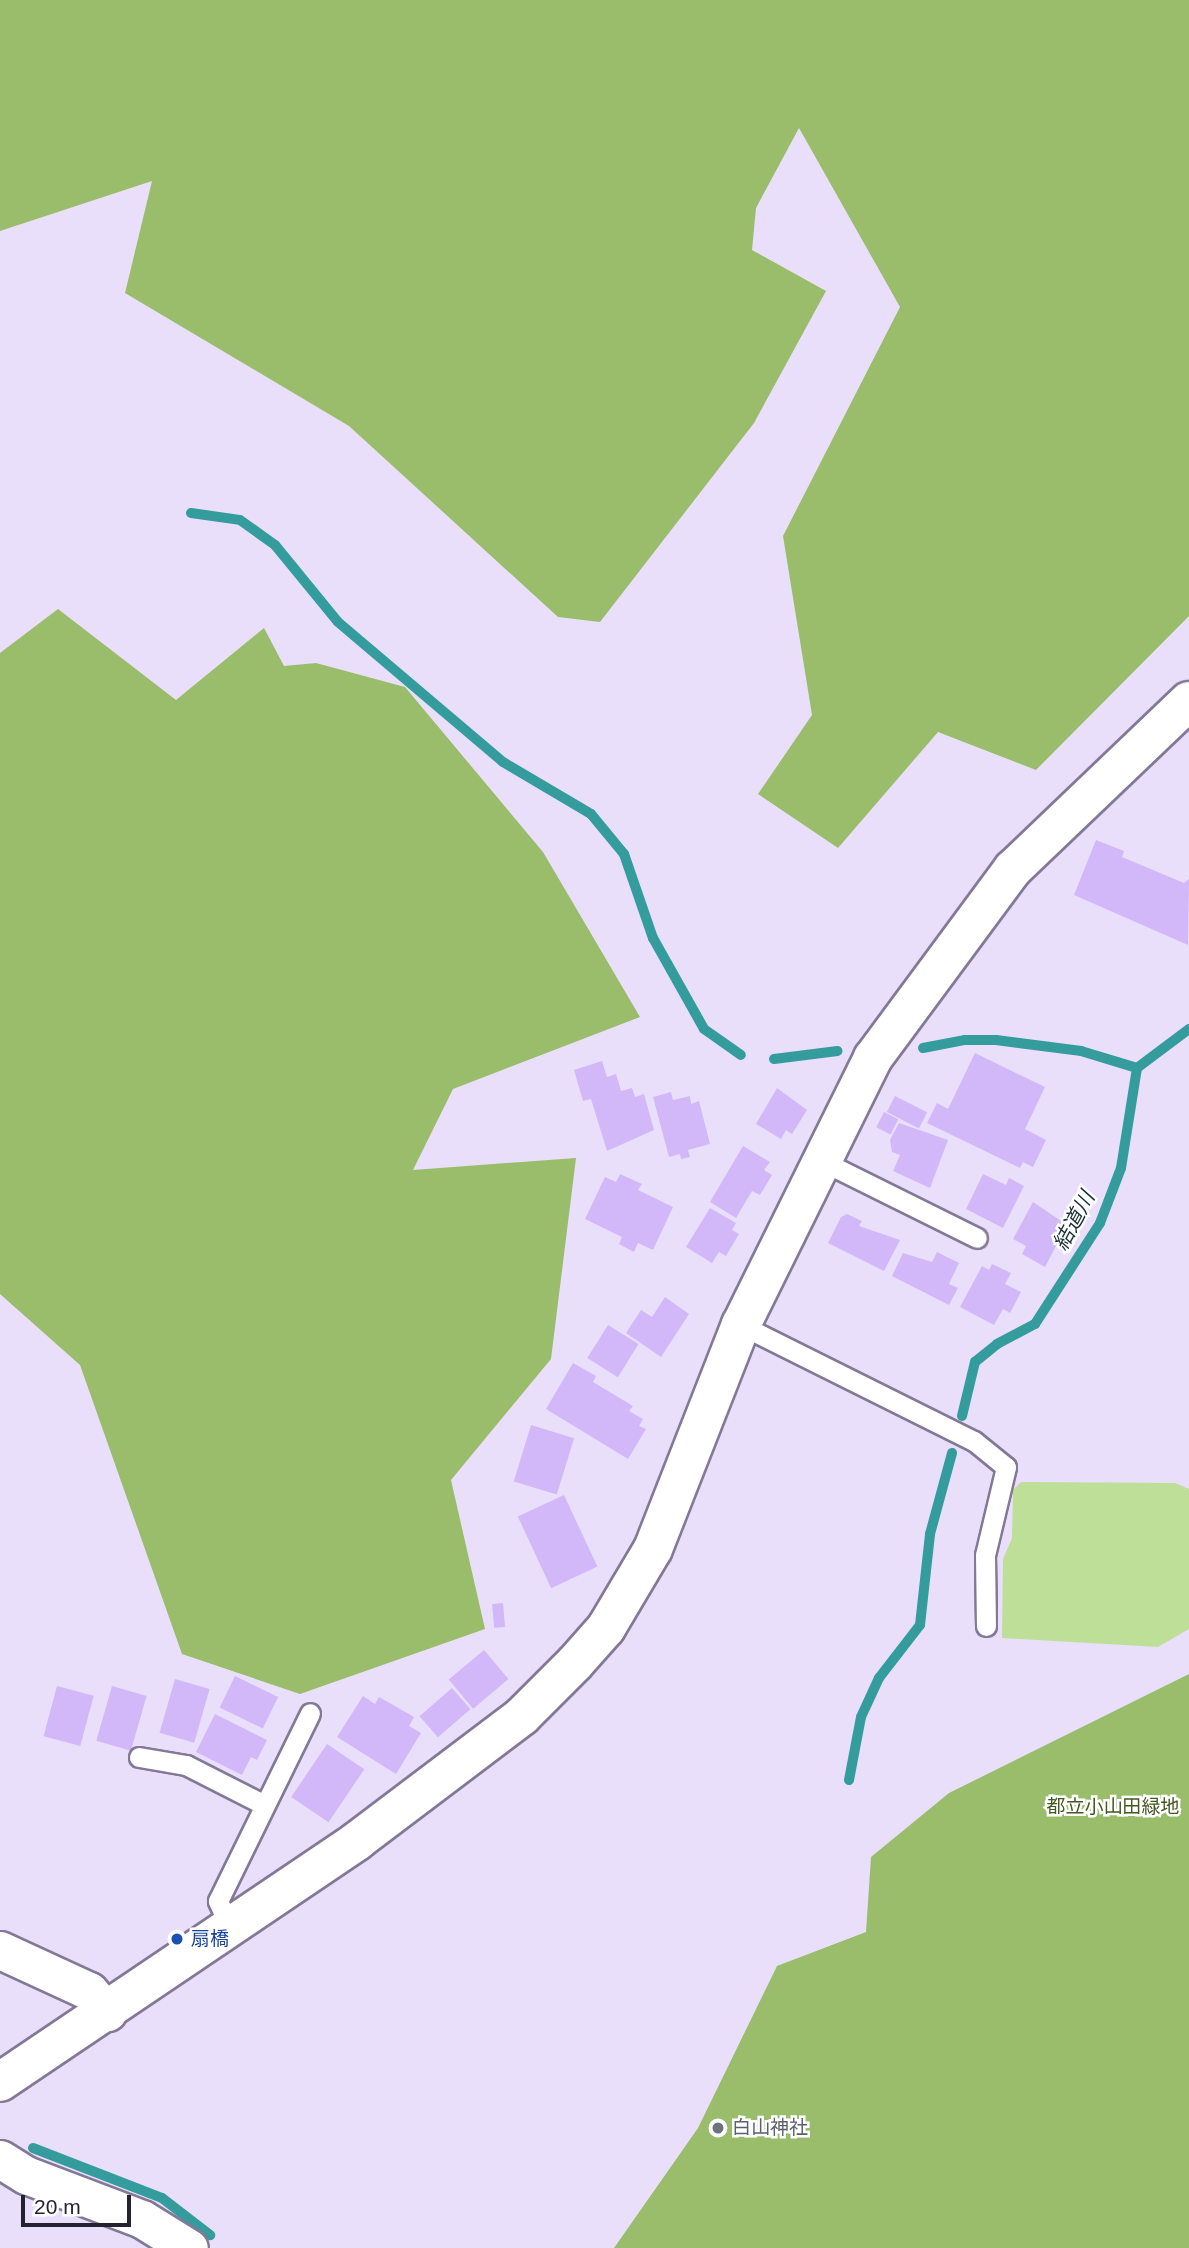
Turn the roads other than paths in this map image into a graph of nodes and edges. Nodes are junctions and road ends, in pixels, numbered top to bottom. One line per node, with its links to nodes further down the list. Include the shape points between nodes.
1 (1189, 701): 2 (street, via 1013,869 894,1027)
2 (820, 1160): 3 (lane); 4 (street)
3 (977, 1238)
4 (741, 1325): 5 (lane, via 974,1441 1006,1467 985,1555); 9 (street, via 653,1549 606,1628 522,1716 368,1833)
5 (986, 1626)
6 (310, 1713): 8 (lane)
7 (139, 1757): 8 (lane, via 186,1765)
8 (263, 1804): 9 (lane, via 218,1901)
9 (231, 1928): 11 (street)
10 (0, 1950): 11 (street, via 89,1991)
11 (107, 2012): 12 (street)
12 (0, 2082)
13 (0, 2158): 14 (street, via 26,2175 142,2219)
14 (189, 2248)

